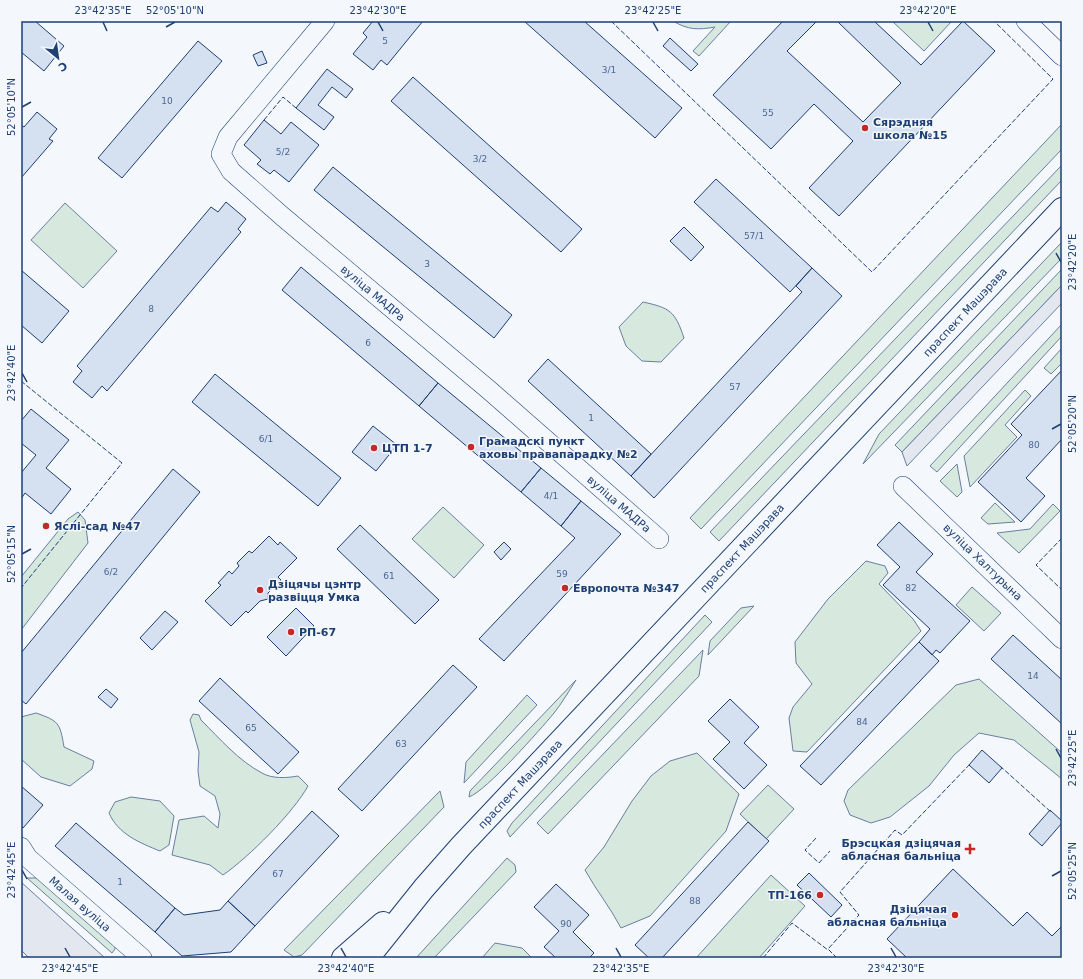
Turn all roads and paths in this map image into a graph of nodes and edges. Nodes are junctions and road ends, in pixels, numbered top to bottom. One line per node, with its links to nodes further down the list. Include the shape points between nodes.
1 (325, 21): 6 (street, вуліца МАДРа, via 228,137 220,154 231,171 489,390)
2 (1026, 21): 3 (street)
3 (1062, 56)
4 (1062, 209): 9 (main road, праспект Машэрава)
5 (903, 486): 7 (street, вуліца Халтурына)
6 (659, 539)
7 (1062, 639)
8 (21, 847): 10 (street, Малая вуліца, via 28,858)
9 (424, 888): 11 (main road, праспект Машэрава); 12 (main road, праспект Машэрава)
10 (142, 958)
11 (343, 958)
12 (368, 958)

